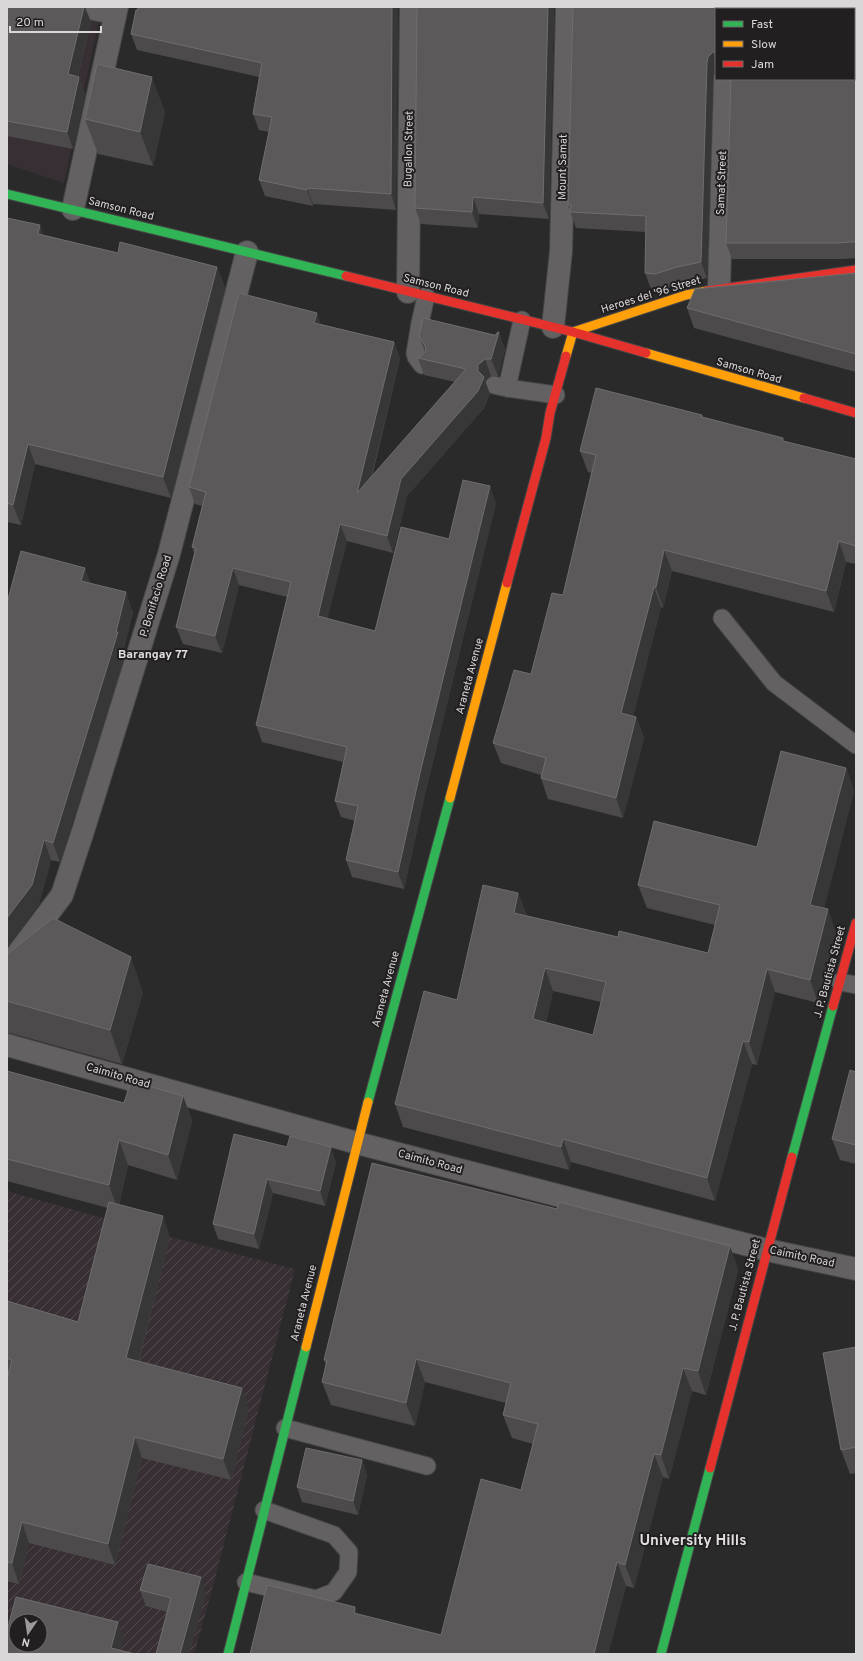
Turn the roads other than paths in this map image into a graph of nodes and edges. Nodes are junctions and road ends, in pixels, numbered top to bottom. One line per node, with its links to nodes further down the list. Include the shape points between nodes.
1 (71, 7): 4 (lane)
2 (411, 7): 11 (street, Bugallon Street)
3 (567, 7): 13 (street, Mount Samat, via 561,251)
4 (116, 11): 7 (street)
5 (725, 80): 10 (street, Samat Street)
6 (7, 194): 7 (main road, Samson Road)
7 (72, 209): 8 (main road, Samson Road)
8 (248, 252): 11 (main road, Samson Road); 20 (street, P. Bonifacio Road, via 169,554 67,880 62,894)
9 (856, 270): 10 (main road, Heroes del '96 Street)
10 (719, 288): 13 (main road, Heroes del '96 Street)
11 (417, 294): 12 (main road, Samson Road); 14 (lane, via 420,323 415,353)
12 (522, 320): 13 (main road, Samson Road); 15 (lane, via 500,386)
13 (563, 330): 15 (main road, Araneta Avenue); 16 (main road, Samson Road)
14 (422, 365)
15 (556, 395): 23 (main road, Araneta Avenue)
16 (856, 413)
17 (722, 618): 18 (lane, via 774,683)
18 (856, 745)
19 (856, 923): 21 (main road, J. P. Bautista Street)
20 (7, 968)
21 (848, 983): 24 (main road, J. P. Bautista Street)
22 (7, 1045): 23 (street, Caimito Road)
23 (357, 1143): 24 (street, Caimito Road); 26 (main road, Araneta Avenue)
24 (767, 1250): 25 (street, Caimito Road); 31 (main road, J. P. Bautista Street)
25 (856, 1269)
26 (285, 1428): 27 (lane); 28 (main road, Araneta Avenue)
27 (427, 1466)
28 (264, 1510): 29 (main road, Araneta Avenue); 29 (lane, via 334,1536 349,1552 348,1572 334,1592 316,1599)
29 (246, 1582): 30 (main road, Araneta Avenue)
30 (228, 1654)
31 (661, 1654)

